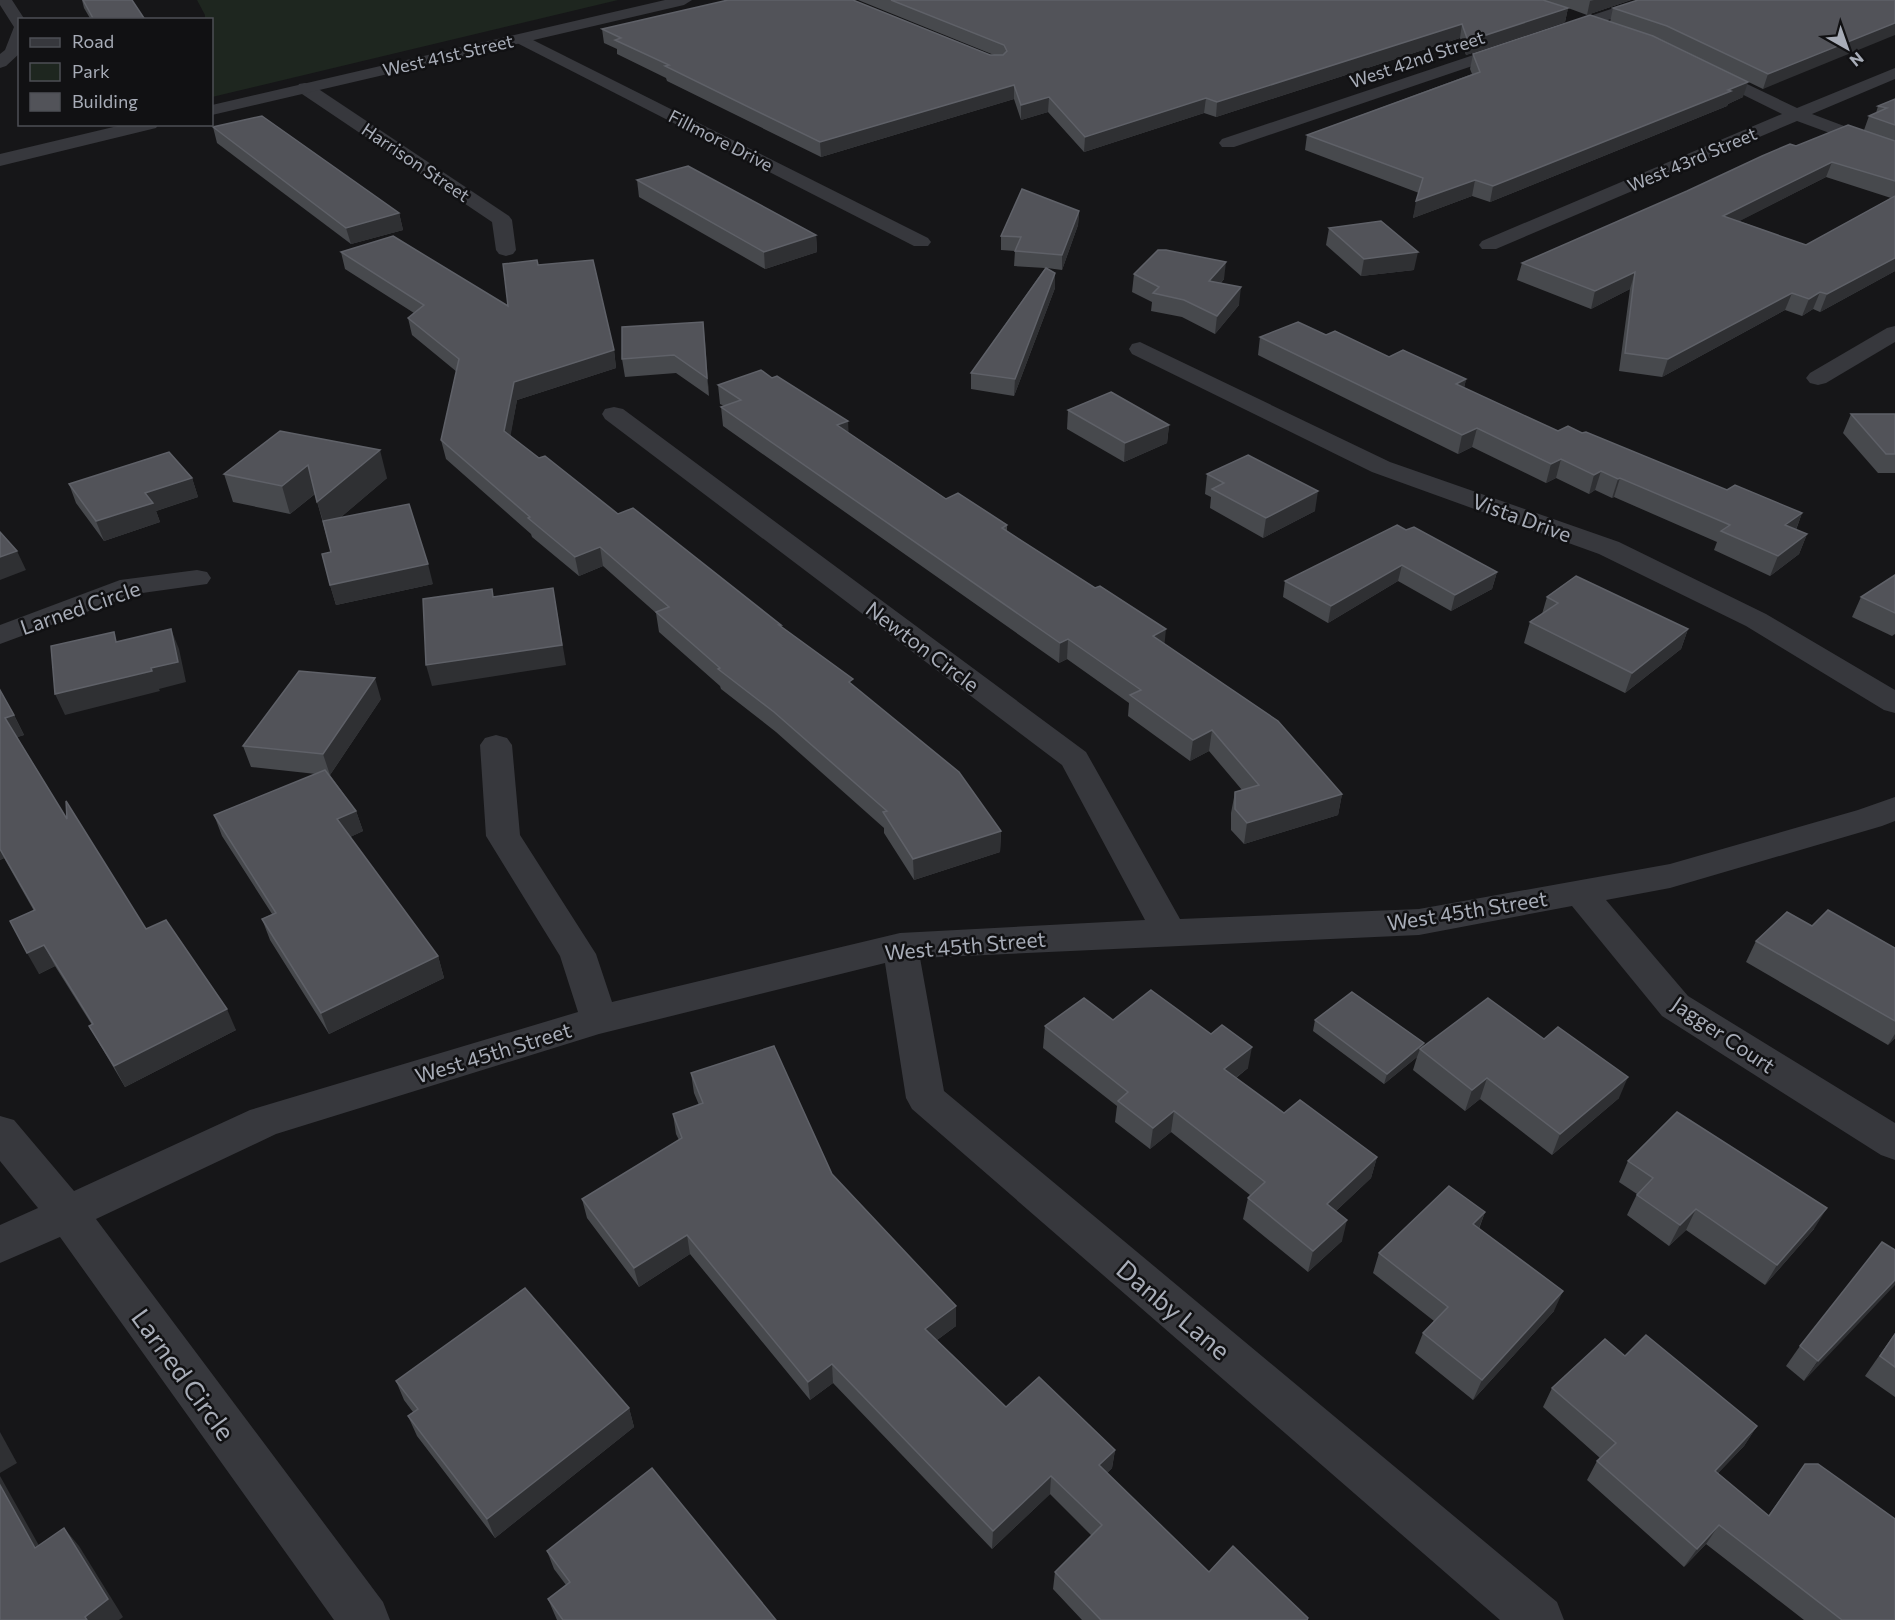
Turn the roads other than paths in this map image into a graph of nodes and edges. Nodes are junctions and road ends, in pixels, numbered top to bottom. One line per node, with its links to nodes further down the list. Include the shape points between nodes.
1 (4, 0): 5 (street)
2 (684, 0): 9 (street, West 41st Street)
3 (1653, 0): 6 (street, West 42nd Street)
4 (1563, 14): 6 (street)
5 (18, 21)
6 (1588, 22): 7 (street); 17 (street, West 42nd Street)
7 (1613, 31)
8 (18, 36): 11 (street, via 12,52)
9 (521, 39): 13 (street, West 41st Street); 20 (street, Fillmore Drive)
10 (1688, 61): 15 (street)
11 (0, 63)
12 (1895, 73): 15 (street, West 43rd Street)
13 (305, 88): 14 (street, West 41st Street); 22 (street, Harrison Street, via 502,220)
14 (213, 110)
15 (1798, 114): 18 (street); 21 (street, West 43rd Street)
16 (142, 126): 19 (street)
17 (1228, 143)
18 (1895, 150)
19 (0, 160)
20 (921, 242)
21 (1489, 245)
22 (506, 250)
23 (1895, 333): 25 (street)
24 (1140, 349): 29 (street, Vista Drive, via 1382,467 1609,548 1756,620)
25 (1818, 378)
26 (614, 414): 33 (street, Newton Circle, via 1075,759)
27 (197, 578): 28 (street, Larned Circle, via 130,586)
28 (0, 635)
29 (1895, 703)
30 (496, 745): 35 (street, via 503,836 578,954)
31 (1895, 808): 32 (street, West 45th Street, via 1670,876)
32 (1580, 892): 33 (street, West 45th Street, via 1419,922); 37 (street, Jagger Court, via 1675,1006)
33 (1169, 932): 34 (street, West 45th Street)
34 (900, 946): 35 (street, West 45th Street); 41 (street, Danby Lane, via 926,1098)
35 (599, 1020): 38 (street, West 45th Street, via 264,1121)
36 (0, 1132): 38 (street, Larned Circle)
37 (1895, 1143)
38 (67, 1214): 39 (street, West 45th Street); 40 (street, Larned Circle)
39 (0, 1245)
40 (365, 1620)
41 (1539, 1620)

